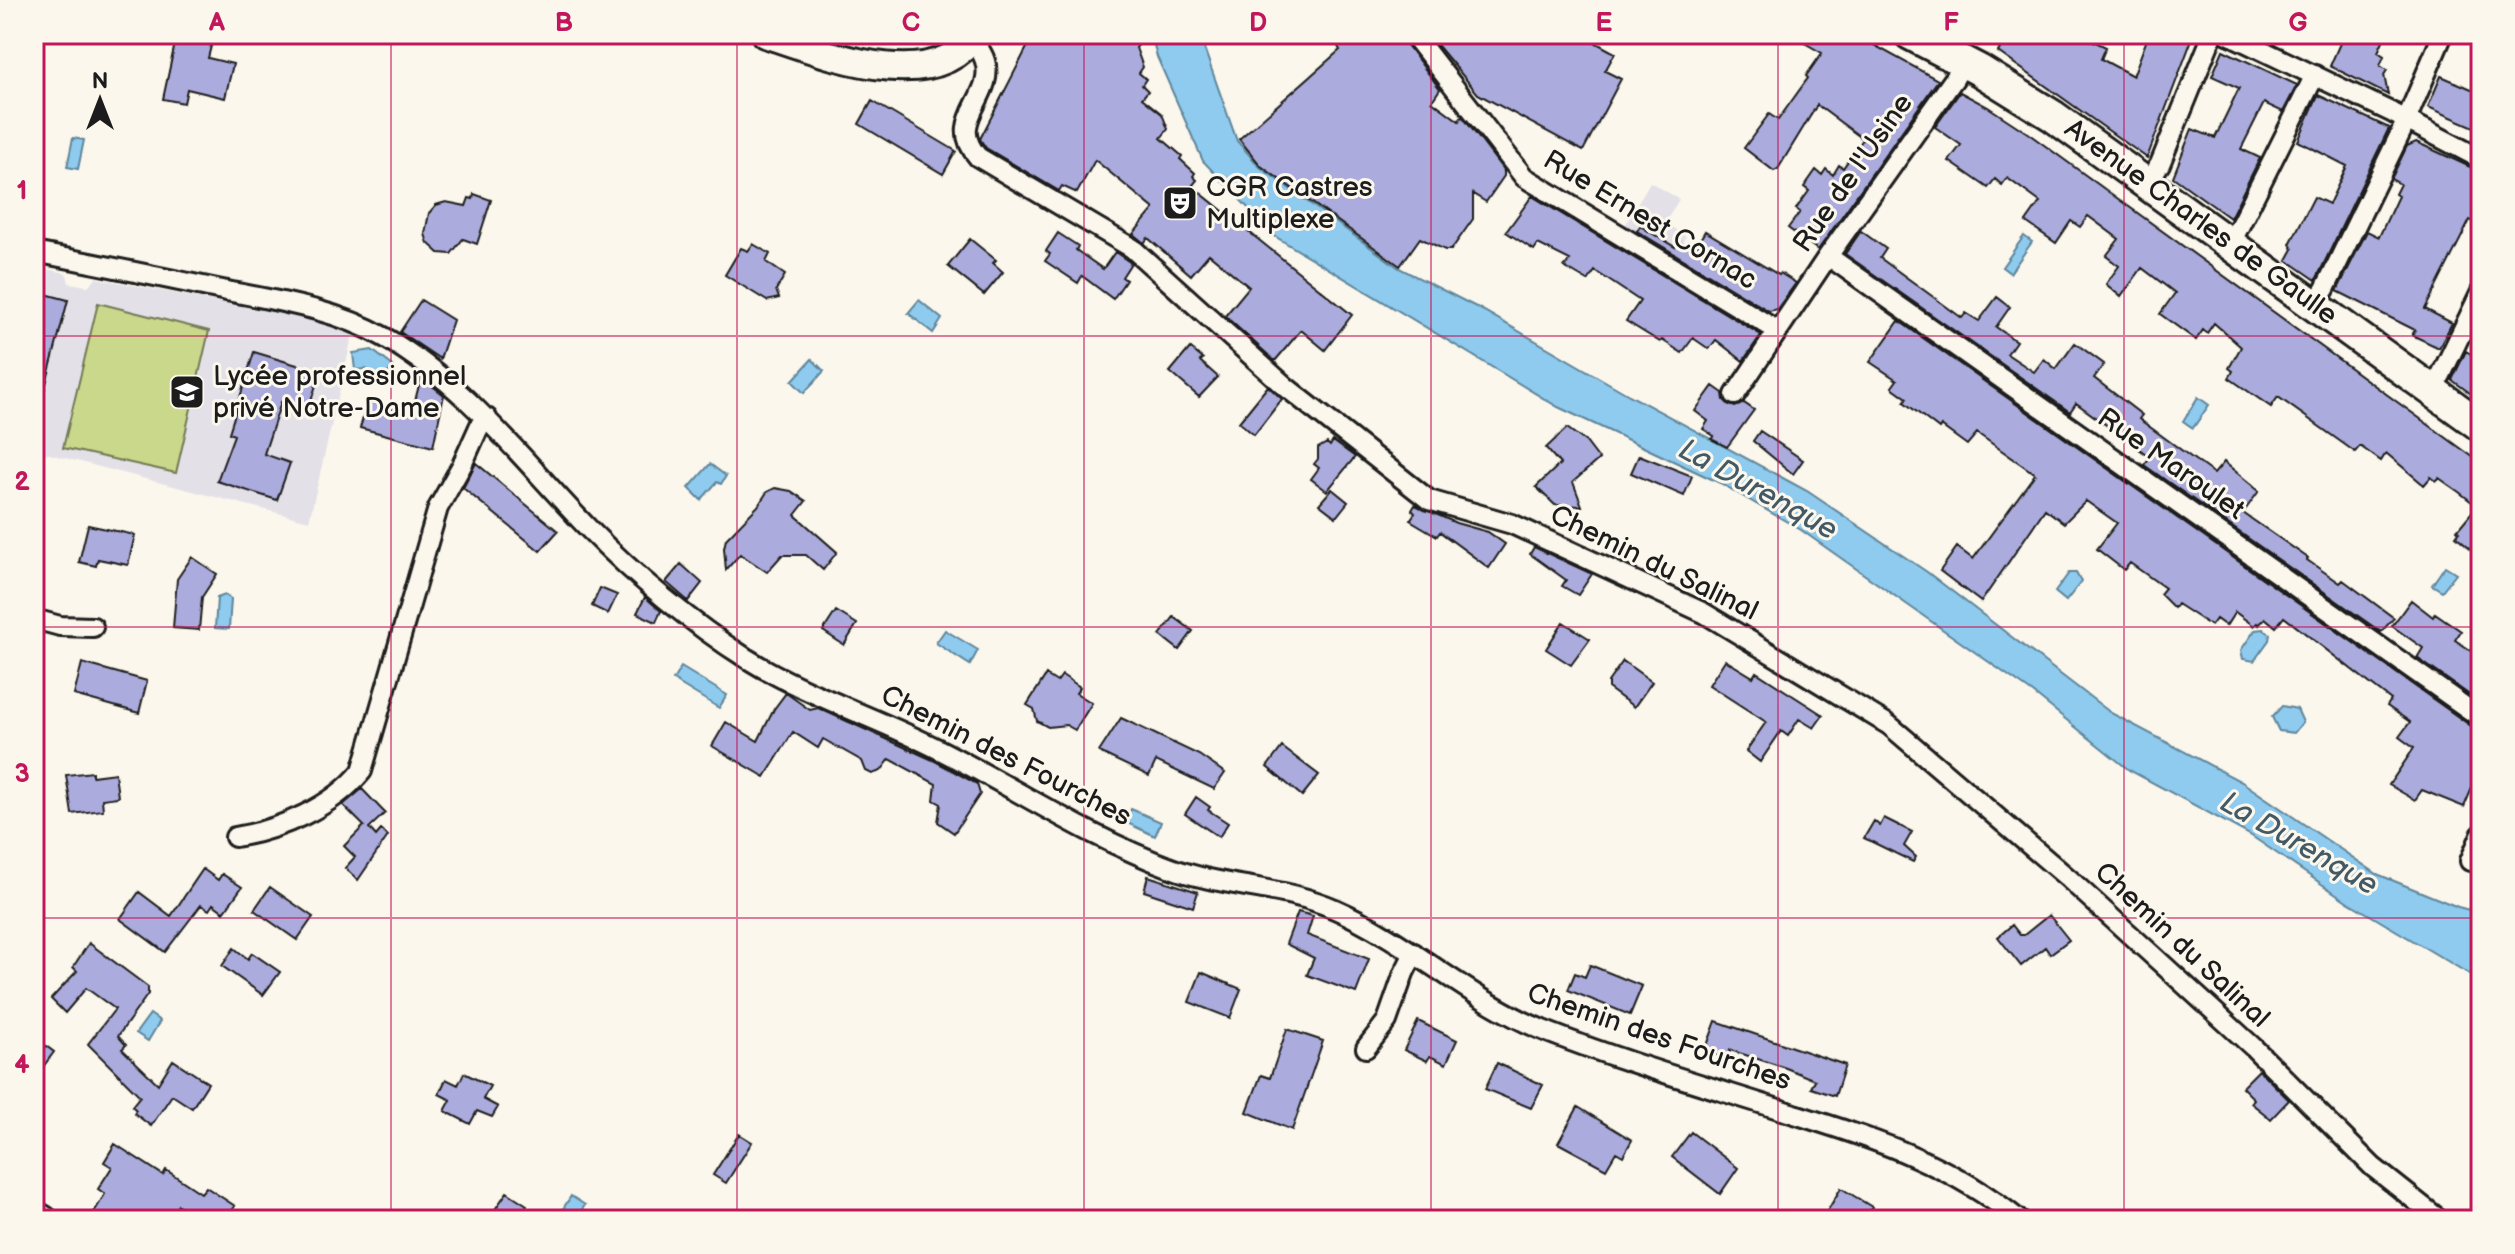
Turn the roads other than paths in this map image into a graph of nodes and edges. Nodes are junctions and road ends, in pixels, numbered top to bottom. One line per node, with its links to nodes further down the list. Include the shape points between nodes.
1 (765, 34): 7 (street, via 860,63 898,66 941,63)
2 (1413, 34): 18 (street, Rue Ernest Cornac, via 1524,177)
3 (1910, 34): 8 (main road, Avenue Charles de Gaulle)
4 (2213, 34): 12 (street, via 2160,164)
5 (2228, 34): 9 (street)
6 (2443, 34): 10 (street)
7 (974, 37): 34 (street, Chemin du Salinal, via 987,69 966,130 978,157 1132,248 1286,387 1429,500 1512,524 1704,613 1889,725 2068,878 2253,1047 2373,1167)
8 (1963, 63): 12 (main road, Avenue Charles de Gaulle, via 2043,109); 15 (street, Rue de l'Usine)
9 (2315, 75): 10 (street); 13 (street)
10 (2406, 121): 11 (street); 17 (street)
11 (2481, 159)
12 (2147, 183): 13 (main road, Avenue Charles de Gaulle)
13 (2231, 243): 17 (main road, Avenue Charles de Gaulle)
14 (34, 252): 21 (street, Chemin des Fourches, via 344,318 413,355)
15 (1828, 256): 18 (street, Rue de l'Usine); 25 (street, Rue Maroulet)
16 (2481, 292): 19 (street)
17 (2315, 304): 19 (main road, Avenue Charles de Gaulle)
18 (1778, 331): 20 (street, Rue de l'Usine)
19 (2431, 389): 22 (main road, Avenue Charles de Gaulle)
20 (1735, 395)
21 (487, 418): 27 (street, via 438,508 362,771 320,804 273,828); 29 (street, Chemin des Fourches, via 593,533 745,657 941,750 1144,858 1210,880 1319,903)
22 (2481, 426)
23 (34, 619): 24 (street)
24 (93, 627)
25 (2481, 718)
26 (2481, 835): 28 (street)
27 (235, 837)
28 (2470, 861)
29 (1414, 953): 30 (street, via 1387,1021); 33 (street, Chemin des Fourches, via 1545,1031 1907,1151 1965,1180)
30 (1366, 1048)
31 (34, 1214): 32 (street)
32 (44, 1220)
33 (2019, 1220)
34 (2440, 1220)

